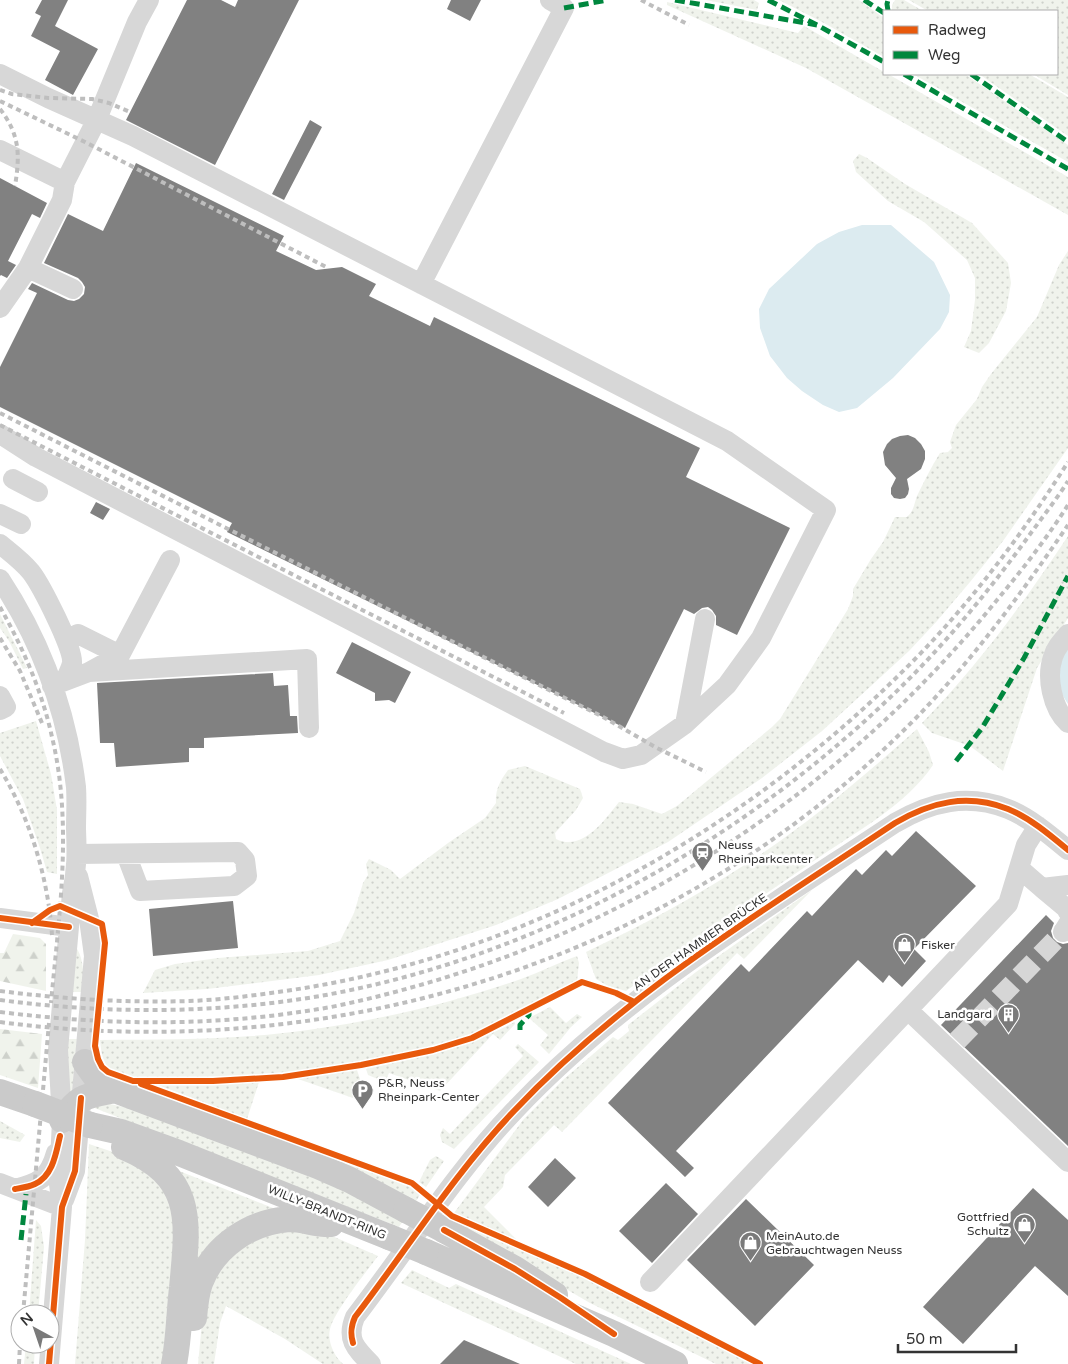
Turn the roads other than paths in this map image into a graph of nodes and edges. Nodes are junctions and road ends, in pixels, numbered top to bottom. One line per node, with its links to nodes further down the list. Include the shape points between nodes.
1 (149, 0): 4 (street)
2 (550, 0): 8 (street, via 564,8)
3 (0, 74): 4 (street)
4 (97, 119): 6 (street); 8 (street)
5 (0, 150): 6 (street)
6 (64, 182): 7 (street, via 62,200)
7 (28, 268): 9 (street); 10 (street)
8 (421, 284): 28 (street, via 727,441 826,510 761,638 727,686)
9 (73, 289)
10 (0, 308)
11 (0, 434): 28 (street, via 45,462 604,752 623,759 641,755)
12 (13, 479): 13 (street)
13 (38, 492)
14 (0, 514): 15 (street)
15 (21, 524)
16 (0, 544): 21 (street, via 32,573)
17 (170, 560): 22 (street)
18 (0, 579): 24 (street)
19 (705, 620): 28 (street)
20 (1068, 634): 27 (street, via 1058,646 1050,670 1056,705)
21 (66, 640): 22 (street, via 78,634); 24 (street, via 72,663)
22 (120, 655): 23 (street)
23 (89, 672): 24 (street); 29 (street, via 307,659)
24 (58, 683): 33 (street, via 76,789)
25 (0, 696): 26 (street, via 6,707)
26 (0, 710)
27 (1068, 723)
28 (685, 724)
29 (310, 728)
30 (1038, 826): 31 (street, AN DER HAMMER BRÜCKE); 34 (street, via 1026,845); 57 (street, AN DER HAMMER BRÜCKE, via 1008,809 982,802 957,800 915,811 717,942 592,1036 490,1137 355,1316 351,1335 358,1352)
31 (1068, 850)
32 (126, 854): 32 (street, via 238,852 245,860 247,876 234,886 140,891); 33 (street)
33 (77, 863): 39 (street); 40 (street, via 92,933)
34 (1019, 868): 36 (street); 41 (street, via 1008,904)
35 (1068, 885): 36 (street)
36 (1042, 888): 37 (street)
37 (1068, 912)
38 (0, 918): 39 (street)
39 (69, 928): 40 (street, via 80,938 86,952); 47 (street, via 58,1050)
40 (91, 989): 42 (street)
41 (908, 1010): 48 (street, via 953,1045); 52 (street)
42 (85, 1062): 43 (main road, via 95,1076); 45 (street)
43 (115, 1090): 45 (main road); 53 (main road, bridge, via 318,1166 515,1269)
44 (0, 1092): 46 (main road, WILLY-BRANDT-RING, bridge)
45 (81, 1098): 47 (main road, via 70,1108); 50 (street, via 75,1171)
46 (90, 1125): 51 (main road, WILLY-BRANDT-RING, via 121,1132 179,1153); 55 (main road, via 110,1141 142,1154 158,1166 170,1179 184,1207 186,1236)
47 (61, 1128): 49 (street, via 54,1161 46,1176 35,1184); 50 (street, via 59,1184)
48 (1068, 1162)
49 (8, 1186): 50 (street)
50 (62, 1207): 54 (street)
51 (352, 1222): 53 (main road, WILLY-BRANDT-RING, bridge); 56 (main road, via 271,1222 252,1228 225,1246 199,1285)
52 (650, 1282)
53 (614, 1334): 58 (main road, WILLY-BRANDT-RING)
54 (49, 1364)
55 (174, 1364)
56 (190, 1364)
57 (371, 1364)
58 (675, 1364)

